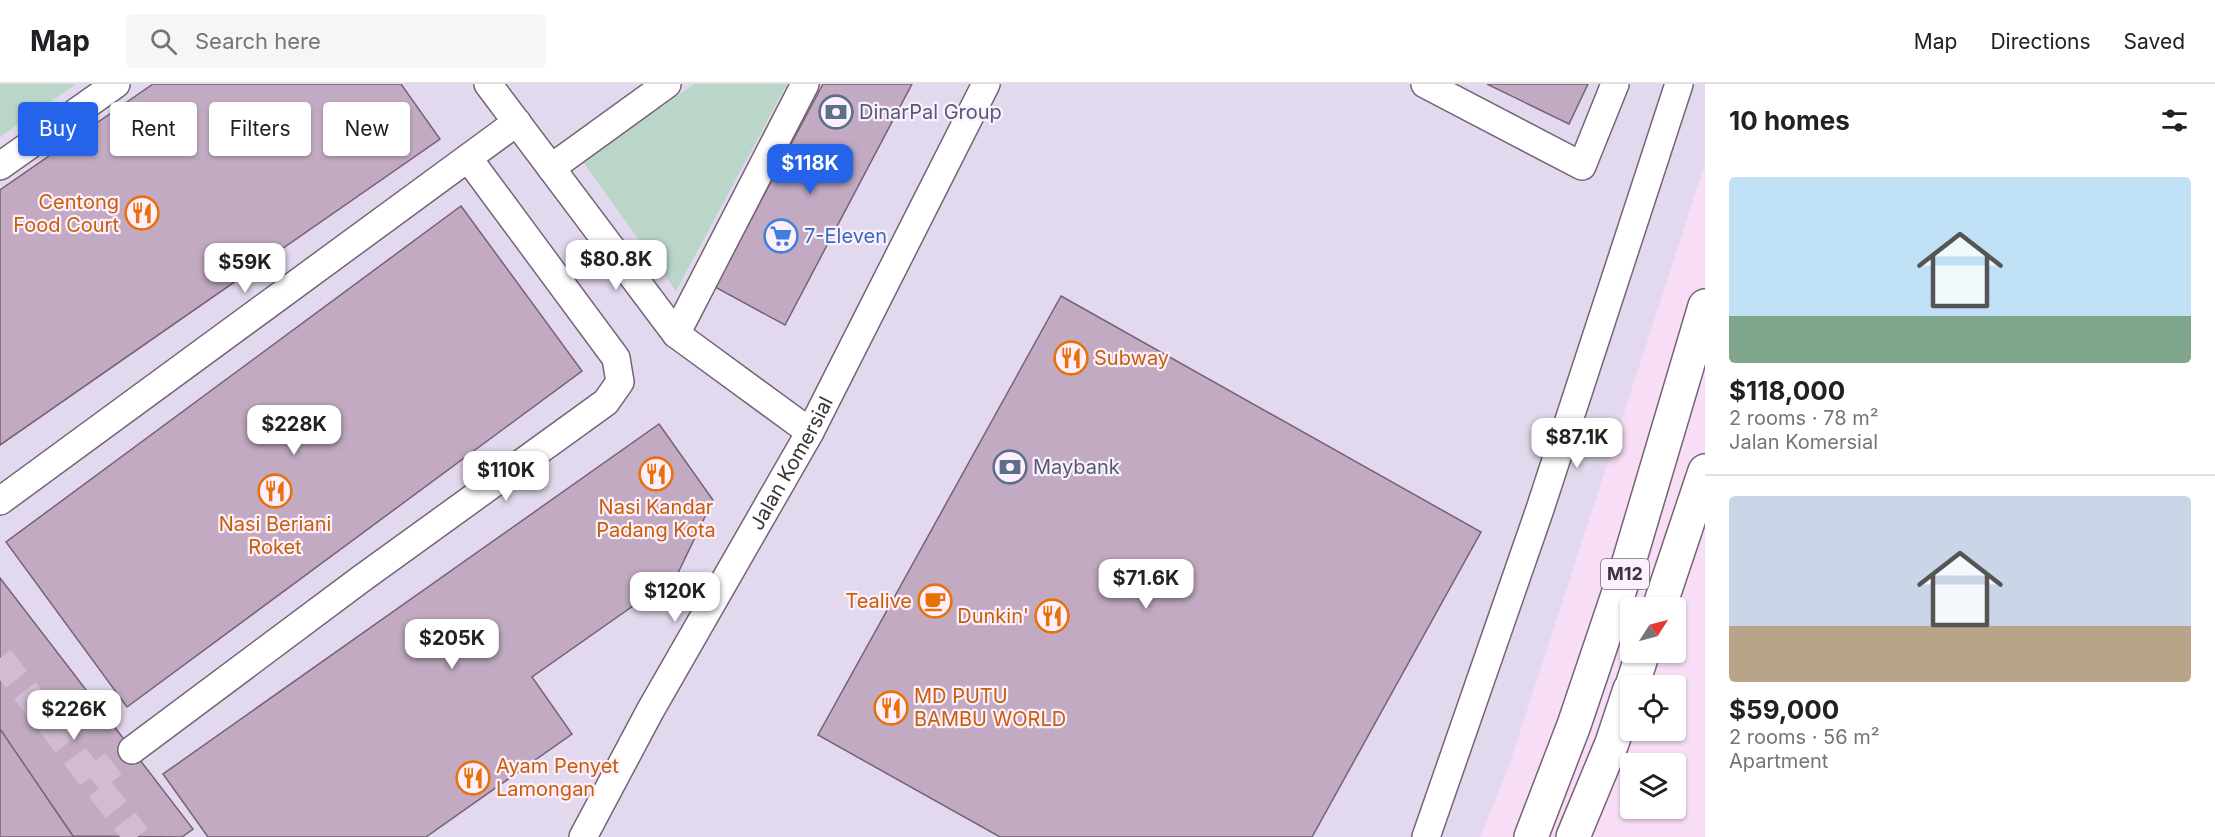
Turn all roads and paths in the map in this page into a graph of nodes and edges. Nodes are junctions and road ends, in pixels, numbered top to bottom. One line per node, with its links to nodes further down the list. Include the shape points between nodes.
1 (116, 84): 11 (street)
2 (488, 84): 9 (street)
3 (667, 84): 12 (street)
4 (805, 84): 14 (street)
5 (986, 84): 15 (street, Jalan Komersial)
6 (1425, 84): 7 (street, via 1582,166)
7 (1615, 84)
8 (1679, 84): 22 (street, via 1540,508)
9 (517, 122): 10 (street); 12 (street)
10 (468, 158): 17 (street); 20 (street, via 616,358 620,382 606,402)
11 (0, 166)
12 (551, 168): 14 (street)
13 (1705, 306): 23 (main road, M12, via 1628,565)
14 (676, 334): 15 (street)
15 (810, 432): 21 (street, Jalan Komersial, via 650,711)
16 (1705, 471): 18 (main road, M12)
17 (0, 501)
18 (1663, 597)
19 (1620, 719): 24 (main road)
20 (132, 750)
21 (583, 837)
22 (1426, 837)
23 (1531, 837)
24 (1574, 837)

